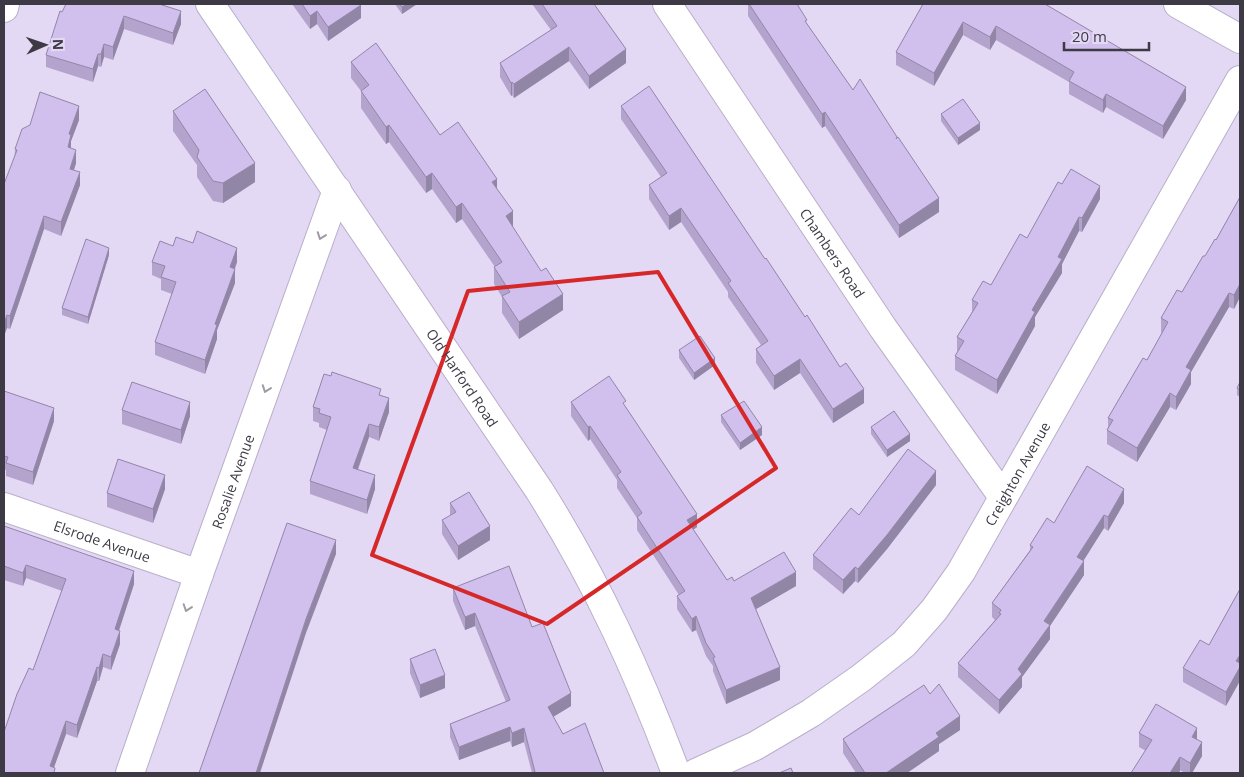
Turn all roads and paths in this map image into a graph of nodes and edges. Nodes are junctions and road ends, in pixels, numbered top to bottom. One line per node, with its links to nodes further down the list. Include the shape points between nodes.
1 (5, 4): 5 (street)
2 (210, 4): 8 (street, Old Harford Road)
3 (667, 4): 9 (street, Chambers Road, via 883,328)
4 (1178, 4): 6 (street)
5 (4, 8)
6 (1240, 39)
7 (1240, 80): 9 (street, Creighton Avenue)
8 (338, 190): 11 (street, Rosalie Avenue, one-way to 11); 13 (street, Old Harford Road, via 569,538 628,654)
9 (1003, 497): 14 (street, Creighton Avenue, via 961,572 904,644 811,713 755,746)
10 (4, 507): 11 (street, Elsrode Avenue)
11 (199, 574): 12 (street, Rosalie Avenue, one-way to 12)
12 (130, 773)
13 (676, 773)
14 (696, 773)

